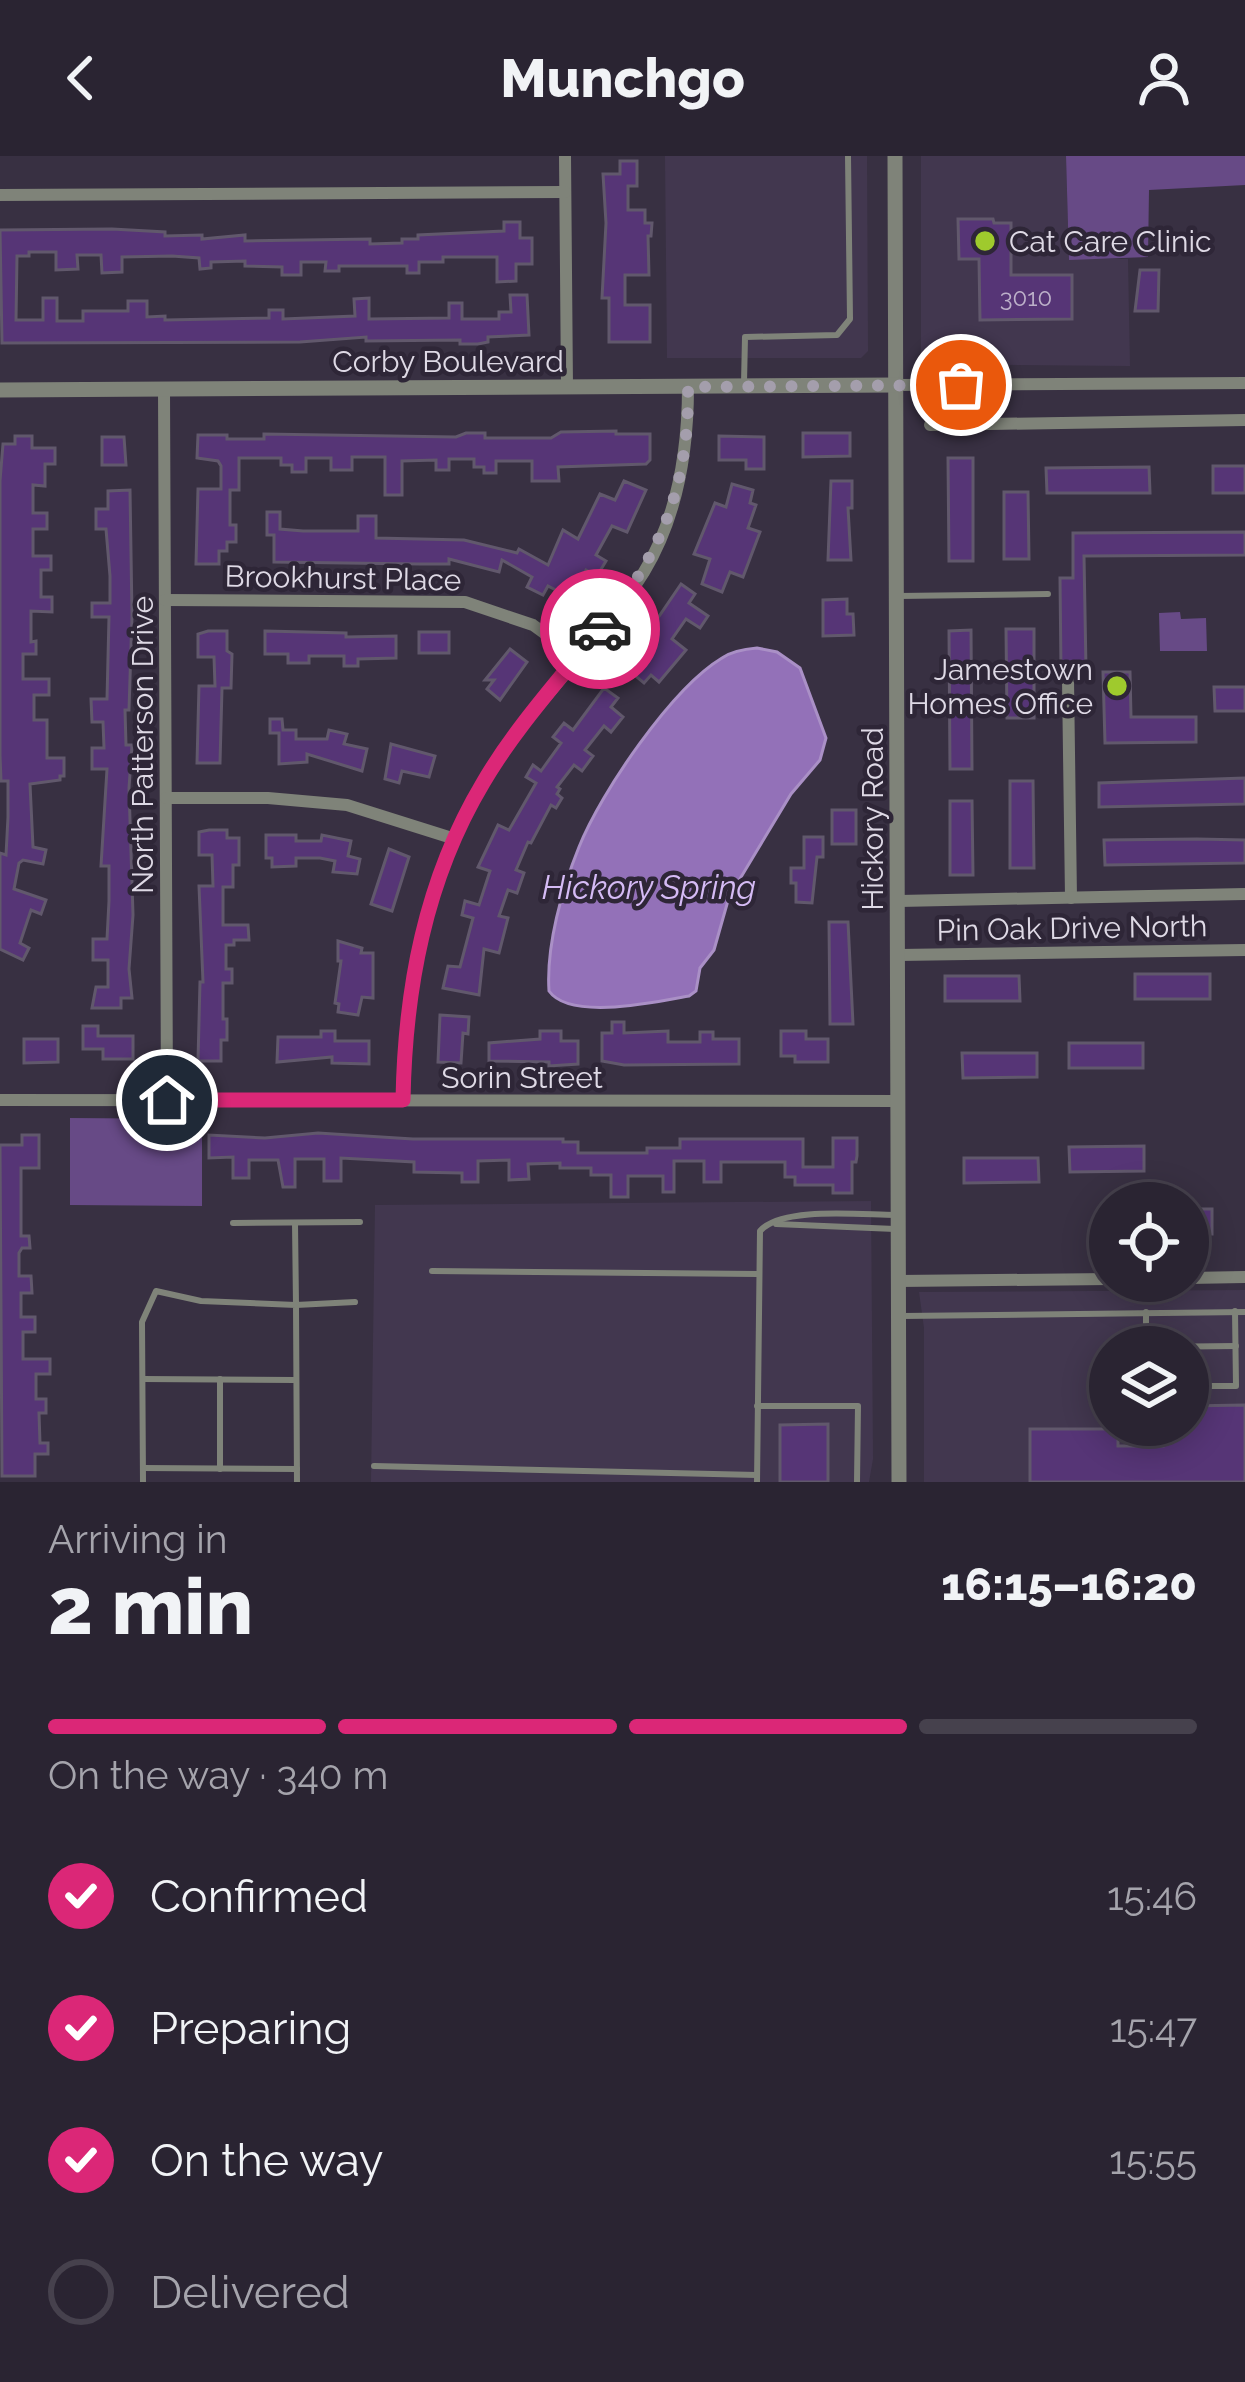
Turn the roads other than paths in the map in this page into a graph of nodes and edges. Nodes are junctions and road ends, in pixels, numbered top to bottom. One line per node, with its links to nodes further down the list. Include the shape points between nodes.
1 (565, 156): 4 (street)
2 (848, 156): 8 (lane, via 850,319 837,335 745,337)
3 (896, 156): 7 (street, Hickory Road)
4 (565, 192): 5 (street); 9 (street)
5 (0, 195)
6 (1245, 383): 7 (street)
7 (897, 385): 8 (street, Corby Boulevard); 16 (street, Hickory Road)
8 (744, 386): 10 (street, Corby Boulevard)
9 (567, 387): 10 (street, Corby Boulevard); 11 (street, Corby Boulevard)
10 (688, 387): 18 (street, via 682,469 661,537 628,595)
11 (164, 389): 12 (street, Corby Boulevard); 17 (street, North Patterson Drive)
12 (0, 390)
13 (1245, 420): 14 (street)
14 (930, 424)
15 (1048, 594): 16 (lane)
16 (898, 596): 24 (street, Hickory Road)
17 (165, 600): 18 (street, Brookhurst Place, via 465,602 532,625); 20 (street, North Patterson Drive)
18 (577, 657): 21 (street, via 484,782)
19 (1068, 680): 23 (street)
20 (166, 798): 21 (street, via 347,805); 28 (street, North Patterson Drive)
21 (455, 839): 29 (street, via 414,968)
22 (1245, 894): 23 (street)
23 (1071, 898): 24 (street)
24 (899, 901): 26 (street, Hickory Road)
25 (1245, 950): 26 (street, Pin Oak Drive North)
26 (899, 955): 30 (street, Hickory Road)
27 (0, 1100): 28 (street, Sorin Street)
28 (167, 1100): 29 (street, Sorin Street)
29 (403, 1100): 30 (street, Sorin Street)
30 (899, 1101): 32 (street, Hickory Road)
31 (360, 1222): 34 (lane)
32 (898, 1222): 35 (lane); 35 (lane, via 803,1215); 41 (street, Hickory Road)
33 (233, 1223): 34 (lane)
34 (295, 1223): 43 (lane)
35 (766, 1224): 37 (lane)
36 (432, 1271): 37 (lane)
37 (758, 1274): 54 (lane)
38 (1245, 1277): 39 (street)
39 (1209, 1278)
40 (1089, 1279): 41 (street)
41 (898, 1281): 46 (street, Hickory Road)
42 (355, 1302): 43 (lane)
43 (296, 1305): 50 (lane, via 156,1292 142,1322); 52 (lane)
44 (1240, 1311): 45 (lane); 49 (lane)
45 (1146, 1312): 46 (lane); 47 (lane)
46 (898, 1316): 63 (street, Hickory Road)
47 (1146, 1326)
48 (1209, 1346): 49 (lane)
49 (1236, 1346): 53 (lane, via 1236,1386)
50 (142, 1379): 51 (lane); 56 (lane)
51 (220, 1379): 52 (lane); 57 (lane)
52 (297, 1380): 58 (lane)
53 (1209, 1386)
54 (758, 1406): 59 (lane); 62 (lane, via 858,1406)
55 (374, 1466): 59 (lane)
56 (143, 1468): 57 (lane); 60 (lane)
57 (220, 1469): 58 (lane)
58 (297, 1469): 61 (lane)
59 (757, 1479)
60 (143, 1482)
61 (297, 1482)
62 (857, 1482)
63 (899, 1482)

